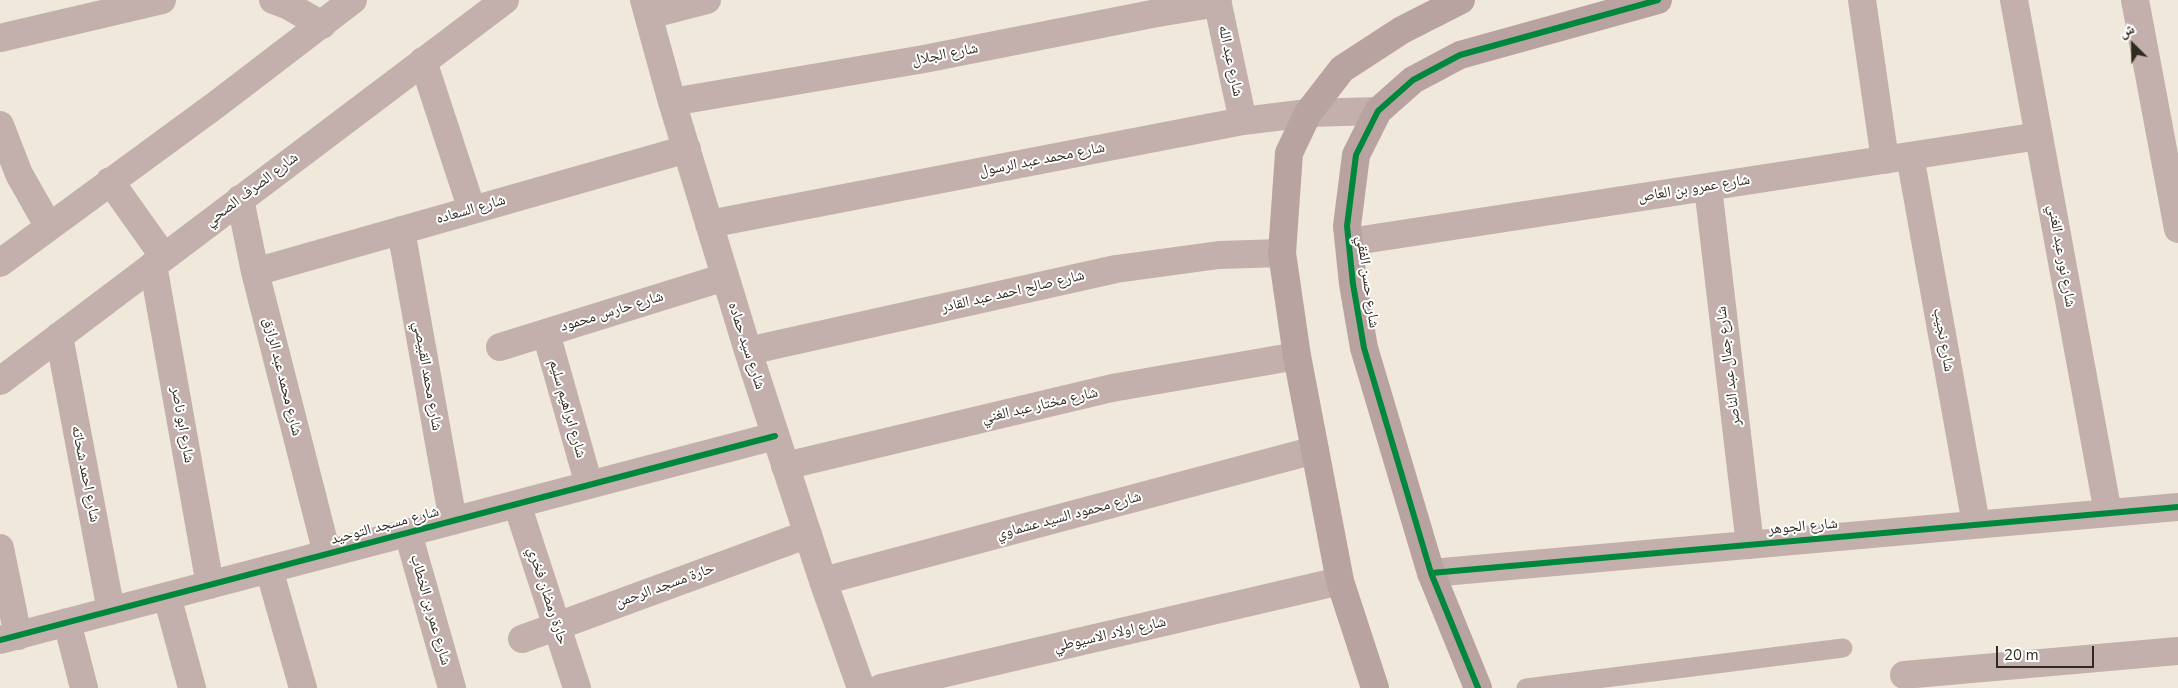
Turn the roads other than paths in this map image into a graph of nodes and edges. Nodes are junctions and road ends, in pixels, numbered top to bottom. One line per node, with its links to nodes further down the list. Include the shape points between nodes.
1 (162, 0): 14 (street)
2 (273, 0): 13 (street)
3 (353, 0): 13 (street)
4 (505, 0): 15 (street, شارع الصرف الصحي)
5 (707, 0): 12 (street)
6 (1461, 0): 18 (street, via 1402,30 1342,69)
7 (1658, 0): 17 (street, شارع حسن الفقي, via 1460,55 1413,80)
8 (1862, 0): 23 (street, شارع نجيب)
9 (2014, 0): 21 (street, شارع نور عبد الغني)
10 (2135, 0): 30 (street)
11 (1218, 1): 16 (street, شارع الجلال, via 924,59); 19 (street, شارع عبد الله)
12 (647, 8): 16 (street, شارع سيد حماده)
13 (322, 25): 24 (street)
14 (0, 38)
15 (423, 61): 26 (street, شارع الصرف الصحي); 27 (street)
16 (672, 102): 22 (street, شارع سيد حماده)
17 (1378, 111): 18 (street, شارع محمد عبد الرسول); 32 (street, شارع حسن الفقي, via 1356,155 1347,226)
18 (1308, 113): 19 (street, شارع محمد عبد الرسول); 33 (street, via 1289,153)
19 (1244, 121): 28 (street, شارع محمد عبد الرسول)
20 (0, 125): 29 (street, via 19,174)
21 (2040, 136): 23 (street, شارع عمرو بن العاص); 50 (street, شارع نور عبد الغني)
22 (687, 149): 27 (street, شارع السعاده); 28 (street, شارع سيد حماده)
23 (1897, 158): 25 (street, شارع عمرو بن العاص); 52 (street, شارع نجيب)
24 (110, 181): 29 (street); 34 (street)
25 (1708, 187): 32 (street, شارع عمرو بن العاص); 55 (street, شارع جمال عبد الناصر)
26 (240, 199): 34 (street, شارع الصرف الصحي); 36 (street, شارع محمد عبد الرازق)
27 (472, 210): 31 (street, شارع السعاده)
28 (709, 224): 37 (street, شارع سيد حماده)
29 (49, 226): 35 (street)
30 (2178, 229)
31 (401, 230): 36 (street, شارع السعاده); 51 (street, شارع محمد القبيصي)
32 (1349, 242): 59 (street, شارع حسن الفقي, via 1364,348)
33 (1282, 253): 41 (street, شارع صالح احمد عبد القادر, via 1219,255 1116,270); 42 (street)
34 (159, 261): 39 (street, شارع الصرف الصحي); 62 (street, شارع ابو ناصر)
35 (0, 263)
36 (255, 272): 57 (street, شارع محمد عبد الرازق)
37 (725, 277): 38 (street, شارع حارس محمود); 41 (street, شارع سيد حماده)
38 (546, 333): 40 (street, شارع حارس محمود); 47 (street, شارع ابراهيم سليم)
39 (59, 336): 43 (street, شارع الصرف الصحي); 64 (street, شارع احمد شحاته)
40 (500, 347)
41 (748, 351): 44 (street, شارع سيد حماده)
42 (1297, 356): 45 (street); 46 (street, شارع مختار عبد الغني, via 1112,388)
43 (0, 380)
44 (775, 436): 46 (street, شارع سيد حماده); 47 (street, شارع مسجد التوحيد)
45 (1315, 450): 60 (street); 61 (street, شارع محمود السيد عشماوي)
46 (785, 466): 54 (street, شارع سيد حماده)
47 (589, 486): 48 (street, شارع مسجد التوحيد)
48 (517, 504): 51 (street, شارع مسجد التوحيد); 66 (street, حارة رمضان فخري)
49 (2178, 507): 50 (street, شارع الجوهر)
50 (2108, 513): 52 (street, شارع الجوهر)
51 (453, 521): 53 (street, شارع مسجد التوحيد)
52 (1976, 524): 55 (street, شارع الجوهر)
53 (408, 533): 57 (street, شارع مسجد التوحيد); 75 (street, شارع عمر بن الخطاب)
54 (808, 534): 61 (street, شارع سيد حماده); 66 (street, حارة مسجد الرحمن)
55 (1750, 545): 59 (street, شارع الجوهر)
56 (0, 548): 67 (street)
57 (327, 554): 58 (street, شارع مسجد التوحيد)
58 (269, 570): 62 (street, شارع مسجد التوحيد); 74 (street)
59 (1431, 572): 80 (street, شارع حسن الفقي)
60 (1340, 581): 78 (street, شارع اولاد الاسيوطي); 79 (street)
61 (823, 582): 77 (street, شارع سيد حماده)
62 (210, 584): 63 (street, شارع مسجد التوحيد)
63 (167, 596): 64 (street, شارع مسجد التوحيد); 73 (street)
64 (111, 611): 65 (street, شارع مسجد التوحيد)
65 (67, 622): 67 (street, شارع مسجد التوحيد); 72 (street)
66 (557, 626): 68 (street, حارة مسجد الرحمن); 76 (street, حارة رمضان فخري)
67 (9, 638)
68 (522, 639)
69 (1843, 648): 81 (lane)
70 (2178, 651): 71 (street)
71 (1904, 675)
72 (84, 688)
73 (192, 688)
74 (303, 688)
75 (452, 688)
76 (577, 688)
77 (861, 688)
78 (881, 688)
79 (1375, 688)
80 (1478, 688)
81 (1526, 688)

